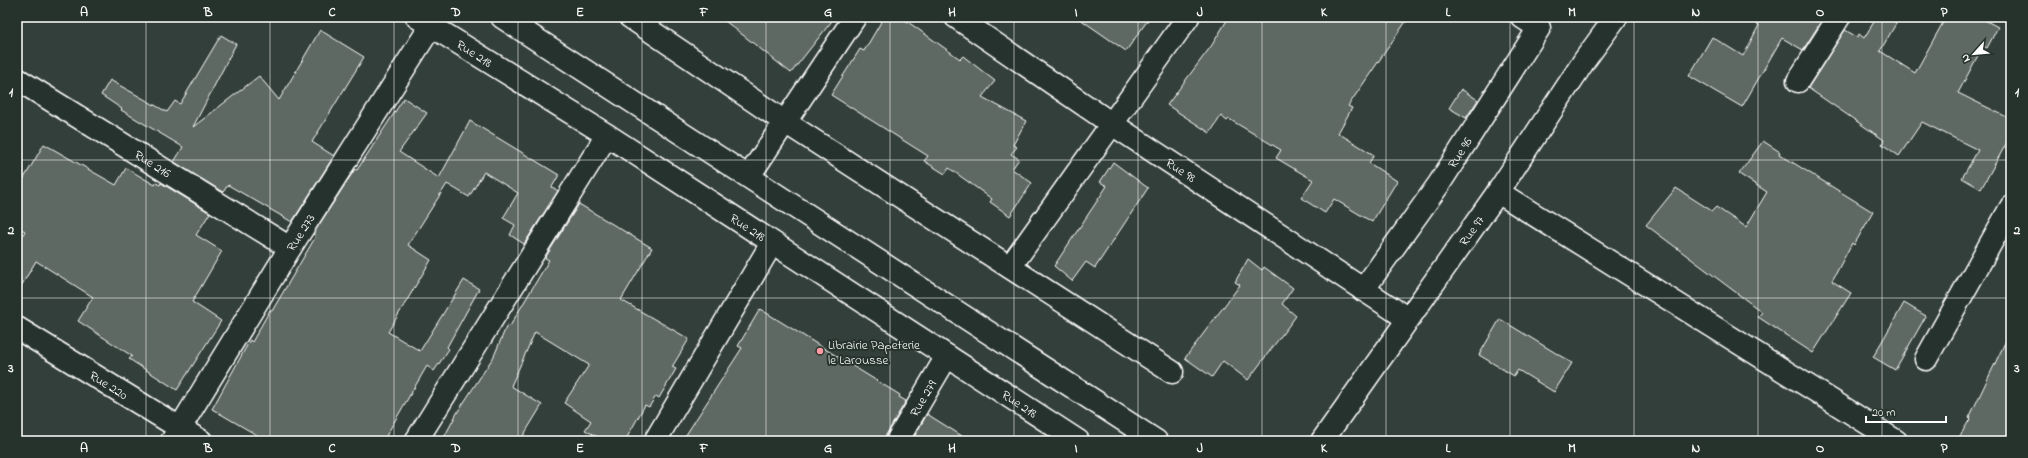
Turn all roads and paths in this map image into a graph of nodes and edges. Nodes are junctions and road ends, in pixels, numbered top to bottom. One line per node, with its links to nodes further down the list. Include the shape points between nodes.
1 (502, 17): 15 (main road)
2 (630, 17): 12 (main road)
3 (855, 17): 12 (main road)
4 (956, 17): 13 (main road, Rue 98)
5 (1188, 17): 13 (main road)
6 (1616, 17): 16 (main road, Rue 97)
7 (1839, 17): 11 (main road)
8 (424, 21): 14 (main road, Rue 218); 19 (main road, Rue 273)
9 (1536, 21): 21 (main road, Rue 96, via 1439,184)
10 (17, 79): 19 (main road, Rue 216)
11 (1798, 81)
12 (785, 122): 15 (main road); 20 (main road)
13 (1112, 124): 20 (main road); 21 (main road, Rue 98)
14 (607, 135): 18 (main road, Rue 218); 29 (main road)
15 (749, 176): 33 (main road)
16 (1498, 192): 22 (main road, Rue 97); 35 (main road)
17 (2011, 207): 25 (main road)
18 (772, 243): 24 (main road, Rue 218); 30 (main road)
19 (290, 248): 27 (main road, Rue 273)
20 (1010, 267): 26 (main road)
21 (1363, 290): 22 (main road, Rue 98)
22 (1408, 319): 34 (main road, Rue 97)
23 (17, 328): 27 (main road, Rue 220)
24 (947, 356): 31 (main road, Rue 279); 32 (main road, Rue 218)
25 (1926, 360)
26 (1172, 372)
27 (176, 435): 28 (main road, Rue 220)
28 (201, 441)
29 (416, 441)
30 (655, 441)
31 (898, 441)
32 (1078, 441)
33 (1156, 441)
34 (1322, 441)
35 (1896, 441)

